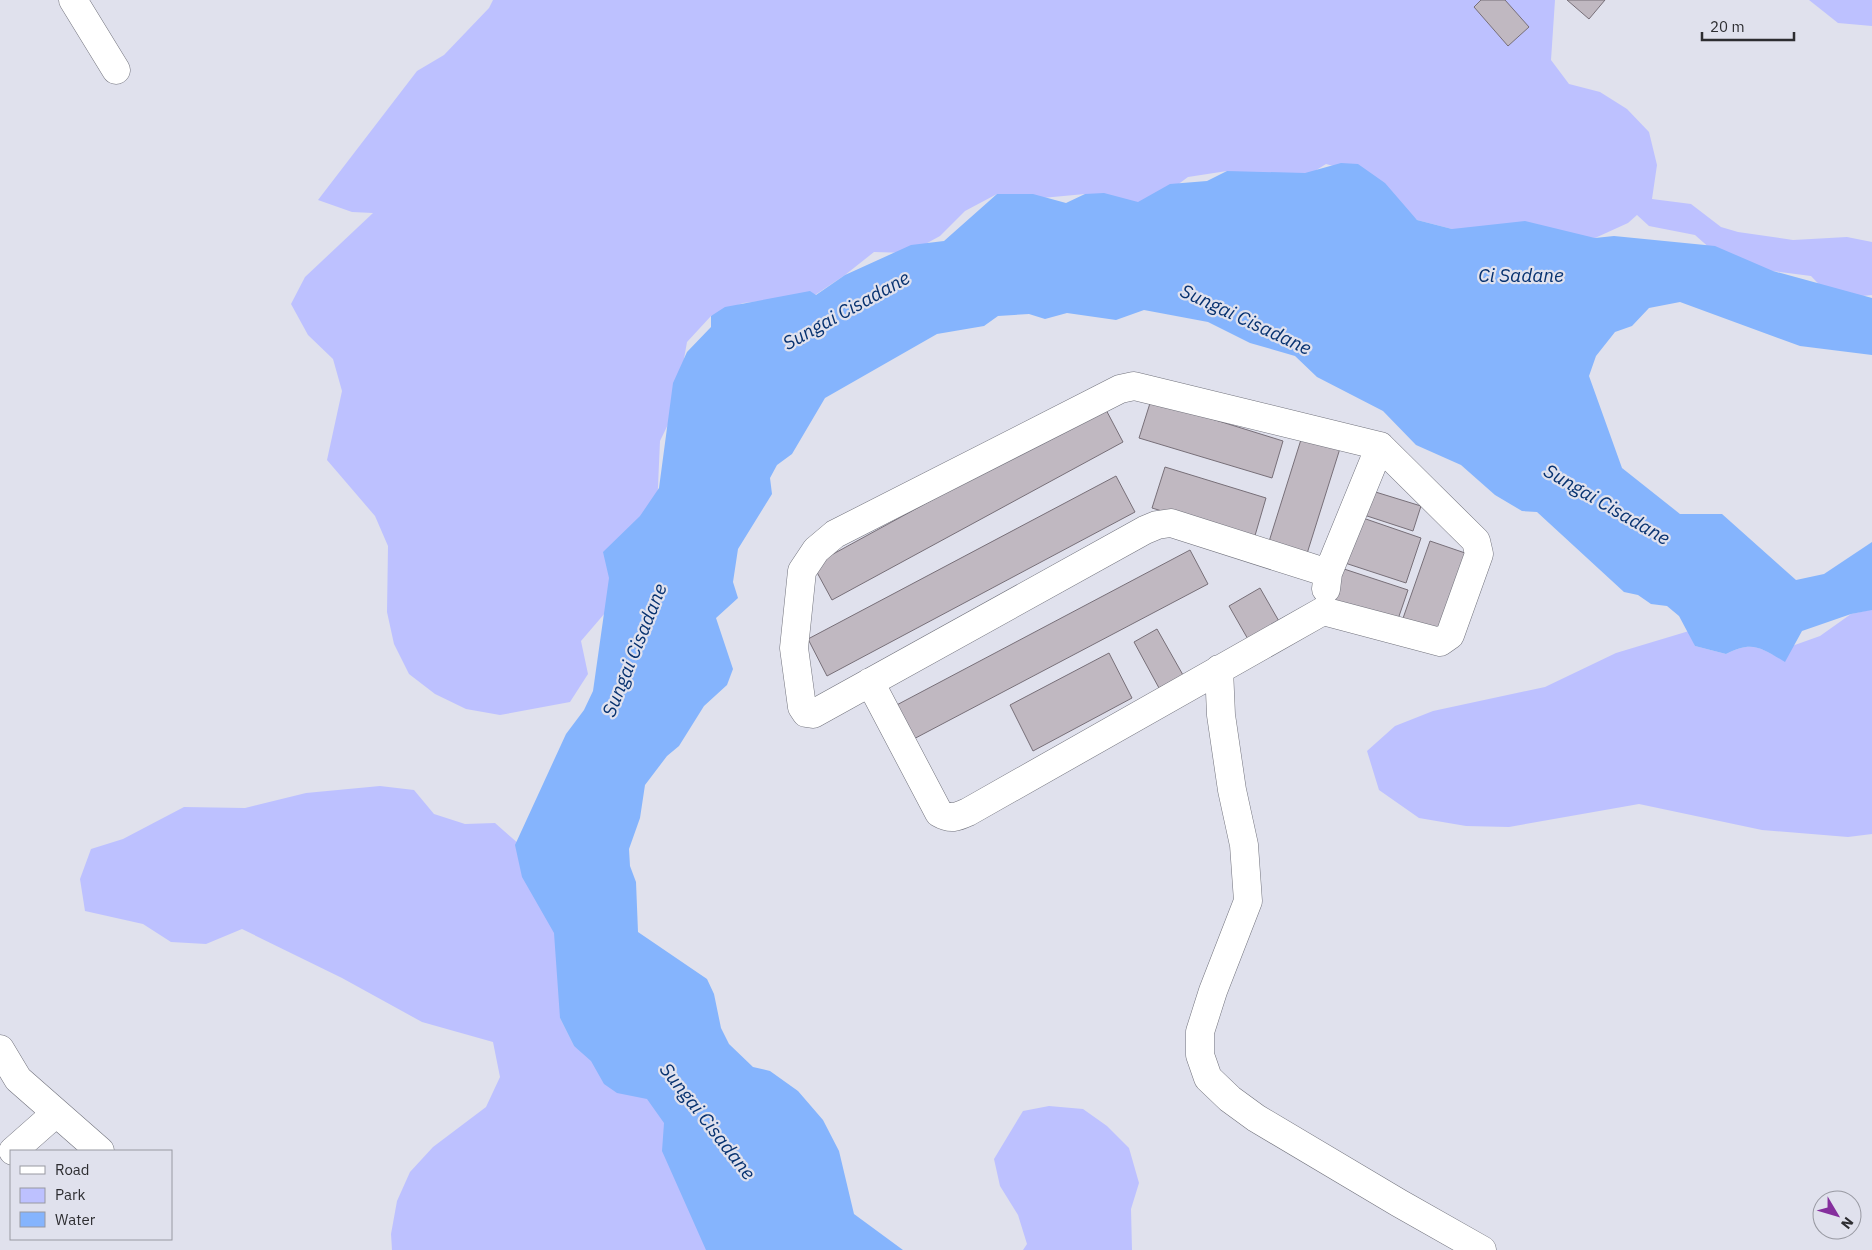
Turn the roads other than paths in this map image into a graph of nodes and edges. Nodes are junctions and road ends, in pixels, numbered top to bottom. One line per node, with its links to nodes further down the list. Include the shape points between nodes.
1 (73, 0): 2 (street)
2 (116, 70)
3 (1380, 446): 4 (street); 5 (street, via 1476,541 1479,554 1450,635 1440,642); 7 (street, via 1134,386 1120,389 835,534 816,550 802,571 794,648 802,707 806,713 813,714)
4 (1328, 573): 5 (street); 7 (street, via 1171,523 1158,525)
5 (1323, 611): 6 (street)
6 (1219, 669): 7 (street, via 954,818 940,813); 14 (street, via 1221,715 1230,781 1244,845 1248,901 1212,991 1200,1032 1200,1055 1208,1078 1256,1118)
7 (870, 682)
8 (0, 1049): 9 (street, via 18,1079)
9 (56, 1113): 10 (street); 11 (street)
10 (14, 1150)
11 (99, 1150)
12 (10, 1154): 13 (street)
13 (0, 1163)
14 (1482, 1250)

